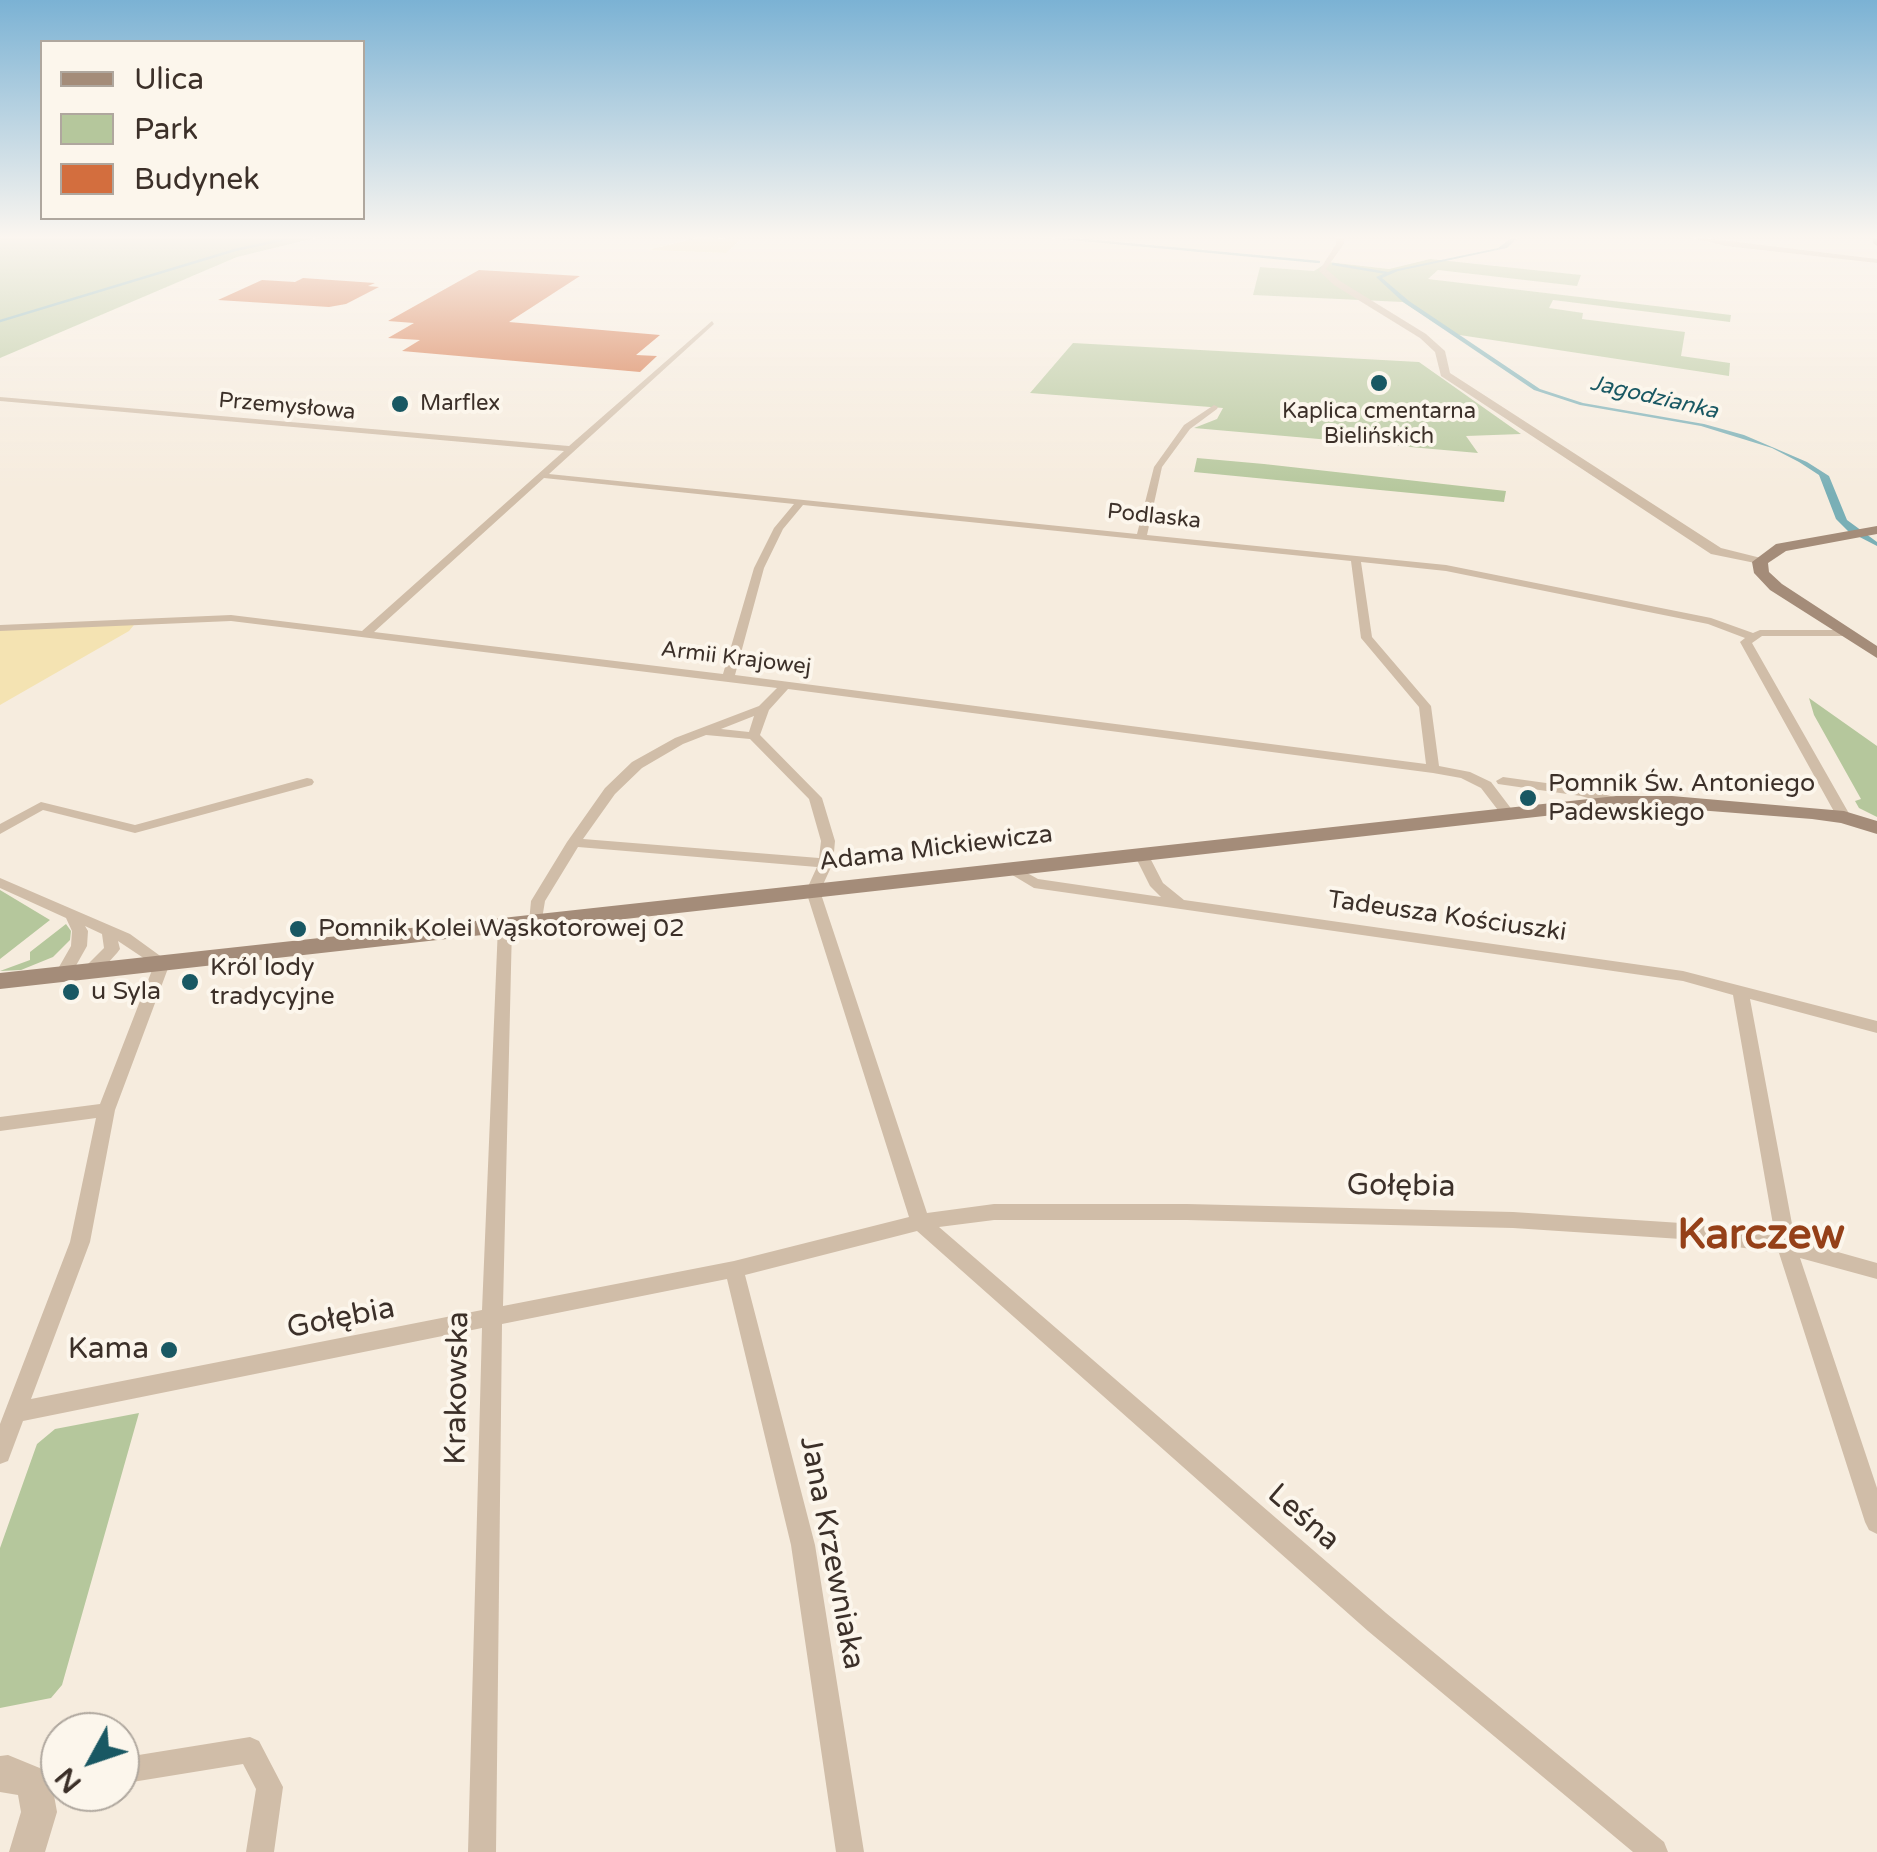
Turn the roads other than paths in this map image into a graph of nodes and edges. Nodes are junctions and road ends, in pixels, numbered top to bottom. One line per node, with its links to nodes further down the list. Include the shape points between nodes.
1 (1400, 321): 11 (street, via 1440,351 1445,374 1716,550)
2 (712, 324): 5 (street)
3 (0, 399): 5 (street, Przemysłowa)
4 (1214, 408): 9 (street, via 1187,428 1158,466)
5 (571, 449): 6 (street)
6 (546, 476): 7 (street, Podlaska); 14 (street)
7 (801, 501): 9 (street, Podlaska); 17 (street, via 759,568)
8 (1876, 530): 11 (main road, via 1782,547)
9 (1142, 536): 10 (street, Podlaska)
10 (1354, 558): 15 (street, Podlaska, via 1500,577 1711,621); 22 (street, via 1367,638 1425,706)
11 (1760, 562): 13 (main road, via 1776,587)
12 (0, 628): 14 (street, Armii Krajowej, via 188,617)
13 (1846, 633): 15 (street); 16 (main road)
14 (365, 634): 17 (street, Armii Krajowej)
15 (1751, 636): 27 (street, via 1748,646 1772,694)
16 (1877, 653)
17 (728, 678): 18 (street, Armii Krajowej)
18 (786, 686): 19 (street); 22 (street, Armii Krajowej)
19 (763, 709): 20 (street); 21 (street)
20 (705, 732): 21 (street); 30 (street, via 637,765)
21 (754, 736): 32 (street, via 815,798 828,841)
22 (1433, 769): 26 (street, Armii Krajowej, via 1486,785)
23 (307, 782): 28 (street, via 135,829 42,806)
24 (1503, 782): 25 (street)
25 (1616, 802): 26 (main road, Adama Mickiewicza); 27 (main road, Adama Mickiewicza)
26 (1509, 814): 31 (main road, Adama Mickiewicza)
27 (1849, 819): 29 (main road, Adama Mickiewicza)
28 (0, 830)
29 (1877, 830)
30 (574, 842): 32 (street); 38 (street, via 538,901)
31 (1141, 854): 33 (main road, Adama Mickiewicza); 36 (street, via 1157,886)
32 (826, 863): 35 (street)
33 (1010, 868): 35 (main road, Adama Mickiewicza); 36 (street, Tadeusza Kościuszki, via 1034,883)
34 (0, 883): 37 (street)
35 (813, 891): 38 (main road, Adama Mickiewicza); 49 (street)
36 (1182, 904): 45 (street, Tadeusza Kościuszki, via 1683,976)
37 (73, 916): 40 (street); 43 (street, via 79,946)
38 (536, 922): 39 (main road, Adama Mickiewicza)
39 (505, 926): 41 (main road, Adama Mickiewicza); 53 (street, Krakowska)
40 (109, 931): 41 (street); 42 (street, via 112,948)
41 (162, 963): 42 (main road, Adama Mickiewicza); 47 (street)
42 (91, 970): 43 (main road, Adama Mickiewicza)
43 (63, 974): 44 (main road, Adama Mickiewicza)
44 (0, 980)
45 (1741, 992): 46 (street, Tadeusza Kościuszki); 50 (street)
46 (1877, 1027)
47 (106, 1110): 48 (street); 54 (street, via 80,1242)
48 (0, 1124)
49 (920, 1222): 50 (street, Gołębia, via 994,1212 1513,1220); 51 (street, Gołębia); 63 (street, Leśna, via 1362,1610)
50 (1786, 1246): 52 (street, Gołębia); 56 (street)
51 (734, 1269): 53 (street, Gołębia); 62 (street, Jana Krzewniaka, via 803,1544)
52 (1877, 1271)
53 (492, 1320): 54 (street, Gołębia); 61 (street, Krakowska)
54 (16, 1412): 55 (street)
55 (0, 1453)
56 (1877, 1522)
57 (140, 1768): 60 (street, via 250,1750 270,1787)
58 (32, 1780): 59 (street, via 39,1812)
59 (27, 1852)
60 (260, 1852)
61 (482, 1852)
62 (850, 1852)
63 (1654, 1852)

